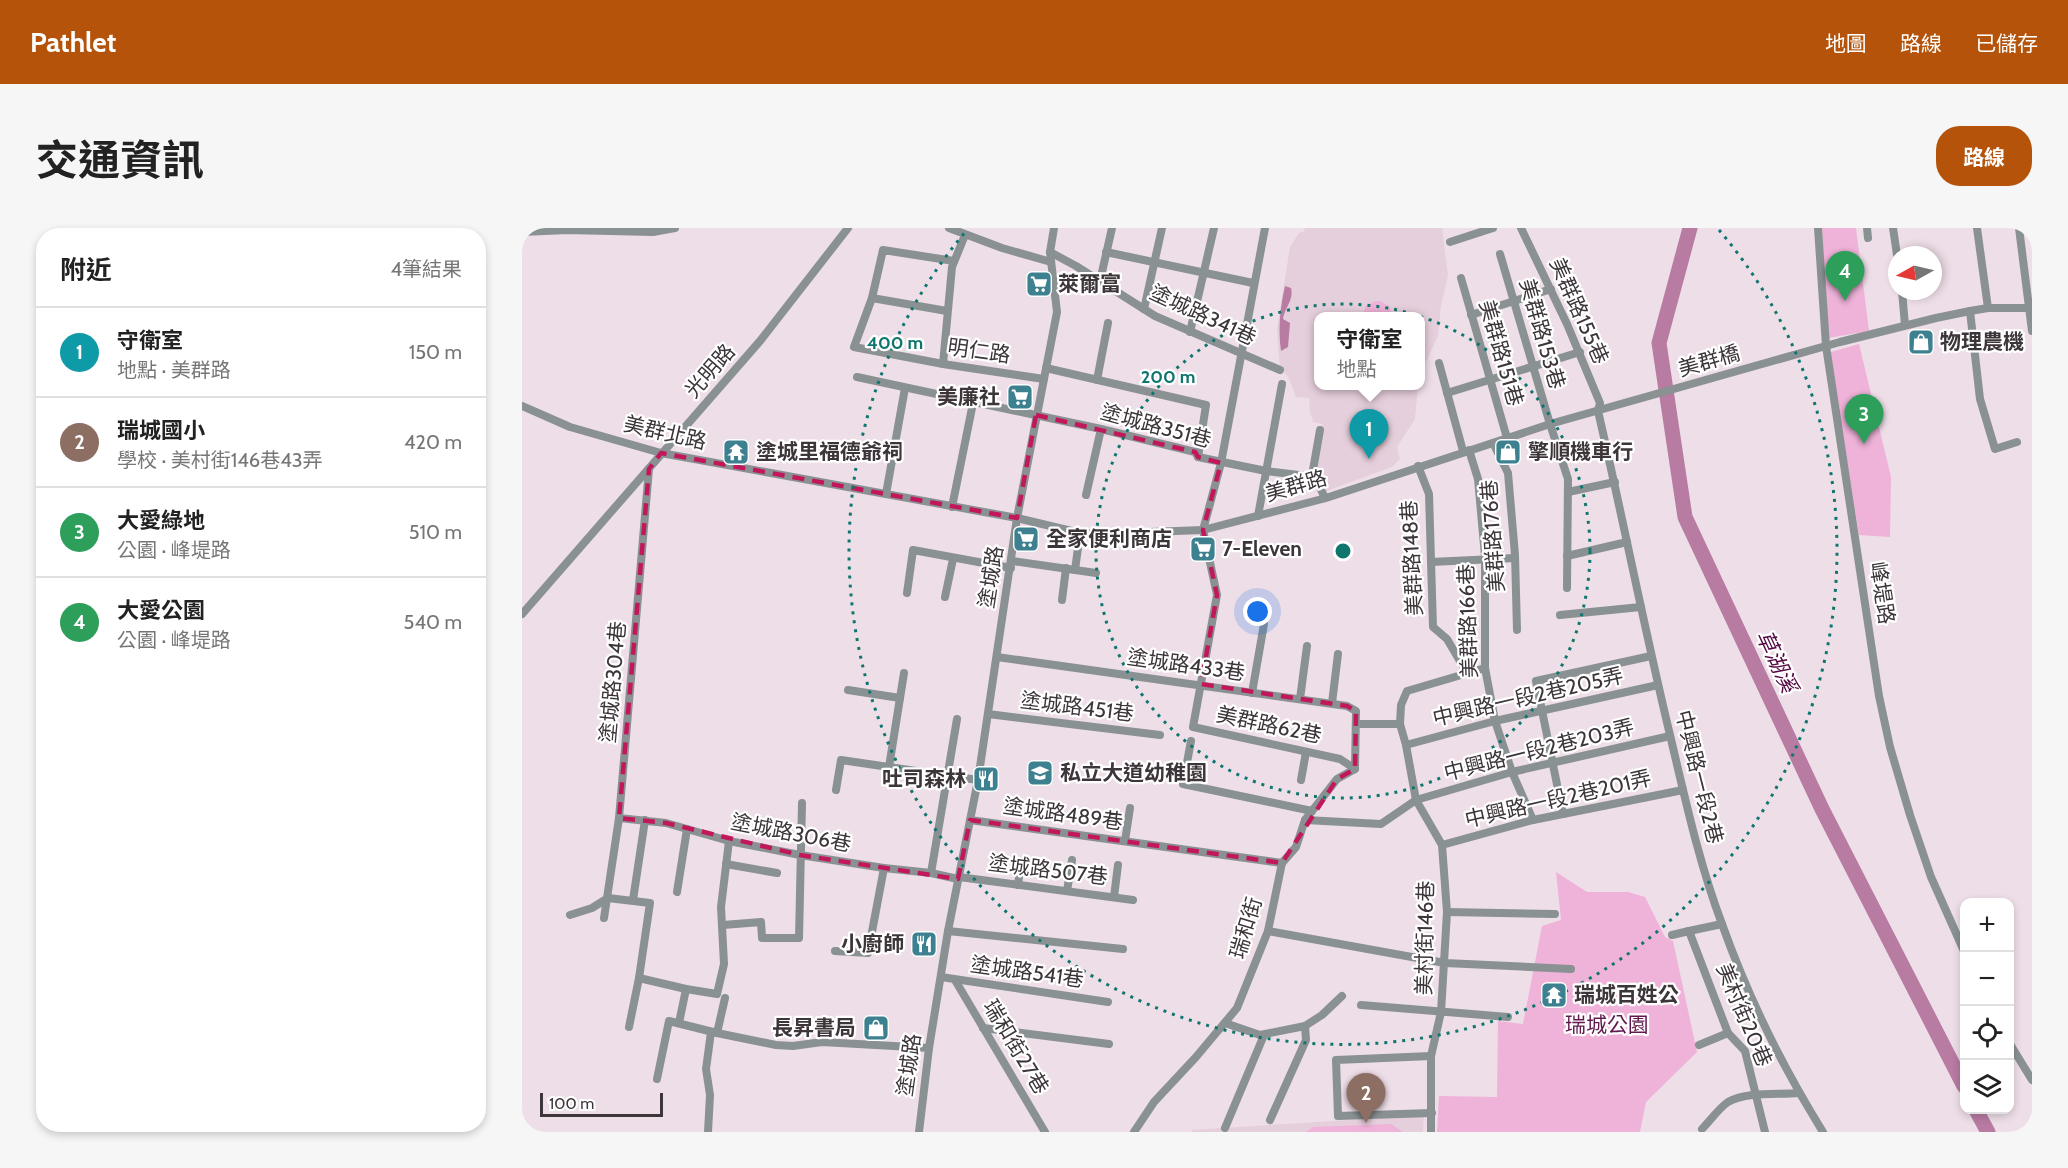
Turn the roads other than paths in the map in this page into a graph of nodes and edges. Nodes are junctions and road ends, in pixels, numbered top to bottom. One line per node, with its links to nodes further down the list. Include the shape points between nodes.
1 (675, 228): 17 (street, via 653,232)
2 (848, 228): 73 (street, 光明路, via 767,333)
3 (949, 228): 18 (street)
4 (974, 228): 18 (street)
5 (1054, 228): 22 (street, 塗城路)
6 (1112, 228): 23 (street)
7 (1162, 228): 27 (street)
8 (1214, 228): 28 (street)
9 (1265, 228): 31 (street)
10 (1493, 228): 20 (street)
11 (1521, 228): 32 (street, 美群路155巷)
12 (1818, 228): 46 (street, 峰堤路)
13 (1867, 228): 19 (street)
14 (1893, 228): 21 (street)
15 (1977, 228): 36 (street)
16 (2019, 228): 37 (street)
17 (522, 232)
18 (968, 236): 25 (street); 26 (street)
19 (1868, 238)
20 (1450, 242)
21 (1896, 246)
22 (1050, 252): 26 (street, 塗城路); 30 (street, 塗城路341巷)
23 (1106, 252): 27 (street); 30 (street)
24 (1500, 254): 35 (street, 美群路153巷)
25 (954, 261): 33 (street, via 883,250); 39 (street)
26 (1051, 262): 52 (street, 塗城路, via 1057,312)
27 (1154, 262): 28 (street); 38 (street)
28 (1205, 273): 31 (street); 45 (street)
29 (1461, 278): 41 (street, 美群路151巷)
30 (1100, 281): 38 (street, 塗城路341巷)
31 (1253, 283): 48 (street)
32 (1551, 289): 35 (street); 47 (street, 美群路155巷)
33 (872, 298): 39 (street); 50 (street, 明仁路, via 854,347)
34 (1903, 300): 43 (street)
35 (1514, 301): 41 (street); 51 (street, 美群路153巷)
36 (1988, 308): 37 (street, 美群橋); 40 (street, 美群橋)
37 (2031, 308): 44 (street)
38 (1144, 309): 45 (street, 塗城路341巷)
39 (947, 311): 50 (street)
40 (1970, 311): 43 (street, 美群橋); 71 (street, via 1980,399 1995,449)
41 (1472, 315): 57 (street, 美群路151巷)
42 (1108, 323): 56 (street)
43 (1905, 325): 46 (street, 美群橋)
44 (2032, 331)
45 (1190, 332): 48 (street, 塗城路341巷)
46 (1826, 346): 63 (street, 美群橋); 184 (street, 峰堤路, via 1890,747 1931,877)
47 (1580, 352): 51 (street); 64 (street, 美群路155巷, via 1600,403)
48 (1242, 354): 53 (street, 塗城路341巷); 75 (street)
49 (1439, 363): 60 (street, 美群路166巷)
50 (943, 364): 55 (street, 明仁路)
51 (1533, 366): 57 (street); 66 (street, 美群路153巷)
52 (1046, 368): 55 (street, 塗城路); 56 (street)
53 (1280, 370)
54 (857, 377): 59 (street, 塗城路351巷)
55 (1044, 379): 65 (street, 塗城路)
56 (1097, 380): 74 (street, via 1206,405)
57 (1490, 380): 60 (street); 69 (street, 美群路151巷)
58 (1282, 384): 78 (street)
59 (904, 388): 61 (street, 塗城路351巷); 82 (street)
60 (1447, 393): 72 (street, 美群路166巷)
61 (973, 403): 65 (street, 塗城路351巷); 85 (street)
62 (522, 406): 73 (street, 美群北路, via 570,428)
63 (1611, 407): 64 (street, 美群路)
64 (1598, 411): 66 (street, 美群路); 80 (street, 中興路一段2巷)
65 (1036, 415): 67 (street, 塗城路351巷); 87 (street, 塗城路)
66 (1550, 424): 69 (street, 美群路); 81 (street, 美群路153巷, via 1568,479)
67 (1101, 429): 74 (street, 塗城路351巷, via 1195,452); 83 (street)
68 (1320, 430): 79 (street)
69 (1507, 438): 70 (street, 美群路)
70 (1493, 442): 72 (street, 美群路); 92 (street, 美群路176巷, via 1508,473)
71 (2017, 442)
72 (1466, 451): 76 (street, 美群路); 94 (street, 美群路166巷, via 1478,479)
73 (661, 453): 77 (street, 光明路); 82 (street, 美群北路)
74 (1198, 457): 75 (street, 塗城路351巷)
75 (1221, 463): 78 (street, 塗城路351巷); 88 (street)
76 (1418, 466): 84 (street, 美群路); 95 (street, 美群路148巷, via 1429,494)
77 (649, 469): 105 (street, 光明路); 148 (street, 塗城路304巷)
78 (1266, 471): 79 (street, 塗城路351巷); 86 (street)
79 (1315, 477): 84 (street)
80 (1615, 482): 81 (street); 90 (street, 中興路一段2巷)
81 (1568, 492): 91 (street, 美群路153巷)
82 (885, 494): 85 (street, 美群北路)
83 (1086, 495)
84 (1325, 498): 86 (street, 美群路)
85 (952, 507): 87 (street, 美群北路)
86 (1258, 516): 88 (street, 美群路)
87 (1017, 518): 89 (street, 美群路); 96 (street, 塗城路)
88 (1203, 531): 89 (street, 美群路); 116 (street, 美群路62巷, via 1217,595)
89 (1080, 533): 98 (street)
90 (1627, 542): 91 (street); 104 (street, 中興路一段2巷)
91 (1567, 556): 100 (street, 美群路153巷)
92 (1515, 558): 94 (street); 108 (street, 美群路176巷)
93 (953, 559): 96 (street); 101 (street, via 913,550); 102 (street)
94 (1485, 560): 95 (street); 113 (street, 美群路166巷)
95 (1431, 562): 115 (street, 美群路148巷, via 1433,627 1447,639)
96 (1011, 565): 97 (street); 112 (street, 塗城路)
97 (1066, 568): 98 (street); 103 (street)
98 (1075, 570): 99 (street)
99 (1096, 573)
100 (1567, 588)
101 (907, 593)
102 (945, 597)
103 (1062, 600)
104 (1641, 607): 106 (street); 111 (street, 中興路一段2巷)
105 (522, 614)
106 (1560, 615)
107 (1264, 624): 119 (street)
108 (1517, 630)
109 (1307, 646): 121 (street)
110 (1338, 654): 122 (street)
111 (1651, 656): 117 (street, 中興路一段2巷); 123 (street, via 1536,681)
112 (997, 657): 116 (street, 塗城路433巷); 124 (street, 塗城路)
113 (1485, 668): 115 (street, 美村街146巷); 126 (street, 美群路166巷)
114 (904, 673): 120 (street)
115 (1467, 673): 128 (street, 美村街146巷, via 1407,691)
116 (1201, 684): 119 (street, 塗城路433巷); 133 (street, 美群路62巷, via 1193,727)
117 (1658, 685): 123 (street, 中興路一段2巷205弄); 130 (street, 中興路一段2巷)
118 (848, 690): 120 (street)
119 (1252, 693): 121 (street, 塗城路433巷)
120 (900, 698): 135 (street)
121 (1300, 699): 122 (street, 塗城路433巷)
122 (1332, 704): 127 (street, 塗城路433巷, via 1356,711)
123 (1542, 710): 126 (street, 中興路一段2巷205弄); 134 (street)
124 (988, 714): 129 (street, 塗城路451巷); 139 (street, 塗城路)
125 (957, 719): 138 (street)
126 (1495, 721): 132 (street, 中興路一段2巷205弄); 137 (street, 美群路166巷)
127 (1356, 724): 128 (street); 136 (street)
128 (1400, 724): 132 (street, 美村街146巷)
129 (1160, 735)
130 (1670, 736): 134 (street, 中興路一段2巷203弄); 142 (street, 中興路一段2巷)
131 (1191, 741): 146 (street, via 1183,784)
132 (1407, 745): 143 (street, 美村街146巷)
133 (1306, 752): 136 (street, 美群路62巷, via 1340,759); 140 (street)
134 (1552, 763): 137 (street, 中興路一段2巷203弄); 147 (street)
135 (889, 767): 138 (street); 141 (street, via 841,760)
136 (1354, 769): 146 (street, 瑞和街, via 1336,779)
137 (1512, 772): 143 (street, 中興路一段2巷203弄); 152 (street, 美群路166巷)
138 (947, 776): 139 (street); 165 (street)
139 (978, 780): 150 (street, 塗城路)
140 (1302, 780)
141 (836, 790)
142 (1683, 790): 147 (street, 中興路一段2巷201弄); 178 (street, 中興路一段2巷)
143 (1416, 800): 151 (street, 中興路一段2巷203弄, via 1381,824); 156 (street, 美村街146巷)
144 (802, 803): 157 (street)
145 (1130, 808): 155 (street)
146 (1312, 811): 151 (street, 瑞和街)
147 (1563, 814): 152 (street, 中興路一段2巷201弄)
148 (619, 819): 149 (street, 塗城路306巷); 171 (street, 塗城路304巷)
149 (645, 820): 153 (street, 塗城路306巷); 172 (street)
150 (970, 820): 155 (street, 塗城路489巷); 166 (street, 塗城路)
151 (1305, 820): 160 (street, 瑞和街, via 1296,846)
152 (1533, 820): 156 (street, 中興路一段2巷201弄)
153 (687, 829): 154 (street, 塗城路306巷); 169 (street)
154 (729, 841): 157 (street, 塗城路306巷); 161 (street)
155 (1125, 841): 160 (street, 塗城路489巷)
156 (1442, 845): 174 (street, 美村街146巷)
157 (800, 855): 163 (street, 塗城路306巷); 179 (street, via 799,938 762,938 760,922)
158 (1071, 860): 168 (street)
159 (1021, 861): 167 (street)
160 (1282, 862): 181 (street, 瑞和街)
161 (726, 864): 164 (street); 179 (street)
162 (1118, 865): 170 (street)
163 (884, 868): 165 (street, 塗城路306巷); 186 (street, via 867,953)
164 (777, 873)
165 (931, 873): 166 (street, 塗城路306巷)
166 (958, 878): 167 (street, 塗城路507巷); 180 (street, 塗城路)
167 (1018, 885): 168 (street, 塗城路507巷)
168 (1066, 891): 170 (street, 塗城路507巷)
169 (677, 892)
170 (1113, 897): 173 (street, 塗城路507巷)
171 (608, 898): 172 (street); 176 (street); 177 (street, 塗城路304巷)
172 (633, 900): 190 (street, via 650,903)
173 (1132, 900)
174 (1447, 912): 175 (street); 187 (street, 美村街146巷)
175 (1555, 914)
176 (570, 915)
177 (604, 918)
178 (1722, 924): 182 (street); 214 (street, 中興路一段2巷)
179 (723, 925): 192 (street, via 724,964 717,994)
180 (948, 931): 185 (street); 189 (street, 塗城路)
181 (1268, 931): 187 (street); 200 (street, 瑞和街, via 1238,1008)
182 (1689, 931): 183 (street); 204 (street, 美村街20巷)
183 (1672, 935)
184 (1960, 940)
185 (1123, 949)
186 (835, 951)
187 (1445, 963): 188 (street); 197 (street, 美村街146巷)
188 (1571, 969)
189 (941, 977): 191 (street, 塗城路541巷); 209 (street, 塗城路)
190 (639, 978): 192 (street); 202 (street)
191 (955, 980): 195 (street, 塗城路541巷); 203 (street, 瑞和街27巷)
192 (686, 989): 199 (street)
193 (1342, 996): 201 (street)
194 (725, 998): 205 (street)
195 (1108, 1002)
196 (1360, 1005): 197 (street)
197 (1441, 1012): 198 (street); 211 (street, 美村街146巷)
198 (1508, 1017)
199 (679, 1023): 205 (street); 212 (street, via 669,1021)
200 (1225, 1023): 206 (street); 223 (street, 瑞和街, via 1154,1102)
201 (1305, 1026): 206 (street); 217 (street, via 1306,1040)
202 (629, 1027)
203 (983, 1028): 207 (street); 222 (street, 瑞和街27巷)
204 (1728, 1032): 208 (street); 215 (street, 美村街20巷, via 1745,1052)
205 (714, 1033): 209 (street, via 776,1046 822,1042); 220 (street, via 706,1069 710,1095)
206 (1264, 1035): 218 (street)
207 (1109, 1044)
208 (1699, 1045)
209 (928, 1048): 221 (street, 塗城路)
210 (2014, 1051): 213 (street)
211 (1431, 1056): 216 (street, 美村街146巷); 216 (street, via 1336,1060 1338,1116)
212 (657, 1079)
213 (2032, 1080)
214 (1799, 1093): 215 (street); 226 (street, 中興路一段2巷)
215 (1757, 1095): 219 (street, via 1728,1102); 225 (street, 美村街20巷)
216 (1432, 1113): 224 (street, 美村街146巷)
217 (1270, 1120)
218 (1225, 1128)
219 (1702, 1129)
220 (708, 1132)
221 (919, 1132)
222 (1045, 1132)
223 (1134, 1132)
224 (1431, 1132)
225 (1765, 1132)
226 (1823, 1132)

